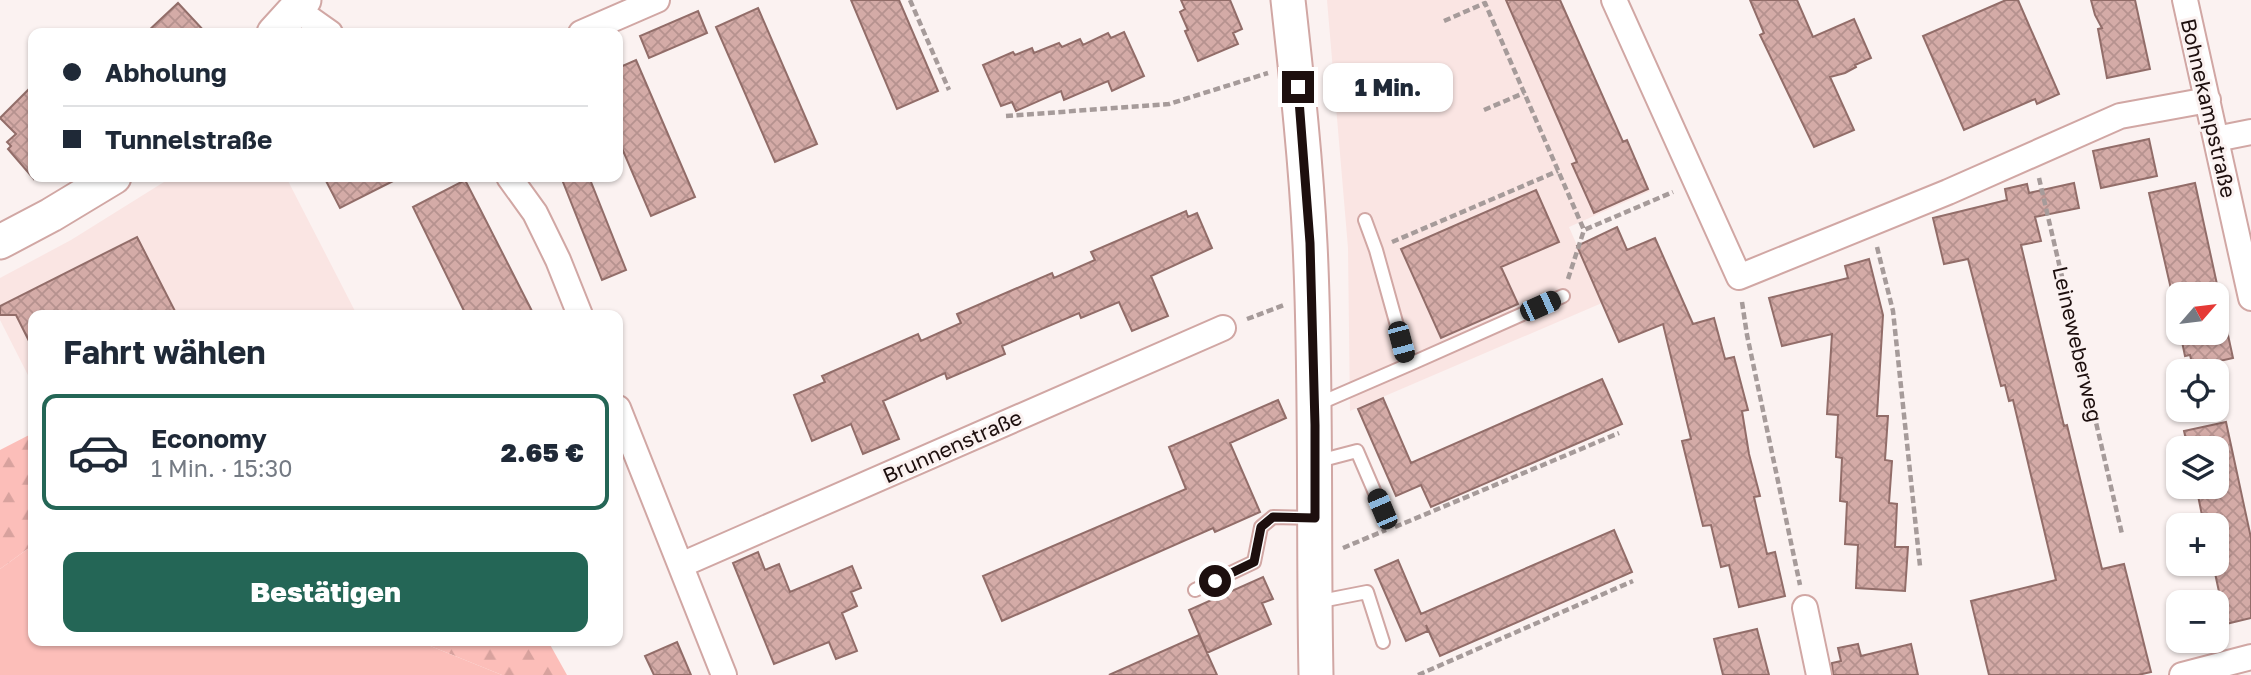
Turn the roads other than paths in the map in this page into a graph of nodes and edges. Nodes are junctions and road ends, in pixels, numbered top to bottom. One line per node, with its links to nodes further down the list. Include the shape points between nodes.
1 (657, 0): 8 (street)
2 (1288, 0): 21 (street, via 1310,243)
3 (1614, 0): 9 (street, via 1739,277 2120,116)
4 (2185, 0): 9 (street, Bohnekampstraße)
5 (300, 4): 6 (street); 7 (street)
6 (278, 28)
7 (325, 28)
8 (593, 28)
9 (2208, 100): 11 (street, Bohnekampstraße)
10 (2251, 132): 11 (street)
11 (2216, 139): 17 (street, Bohnekampstraße)
12 (106, 182): 15 (street, via 51,215)
13 (513, 182): 18 (street, via 535,213)
14 (1365, 220): 20 (lane)
15 (2, 235)
16 (1563, 296): 20 (lane)
17 (2251, 298)
18 (578, 310)
19 (1223, 328): 26 (street, Brunnenstraße)
20 (1408, 365): 21 (lane)
21 (1314, 406): 23 (street)
22 (623, 420): 26 (street)
23 (1315, 462): 24 (lane, via 1357,451); 25 (street)
24 (1382, 509)
25 (1315, 518): 27 (lane, via 1273,517 1261,527 1254,562); 29 (street)
26 (681, 565): 32 (street)
27 (1195, 590)
28 (1803, 598): 34 (street)
29 (1316, 602): 30 (lane, via 1367,592); 33 (street)
30 (1383, 642)
31 (2251, 657): 35 (street)
32 (724, 675)
33 (1316, 675)
34 (1819, 675)
35 (2182, 675)

